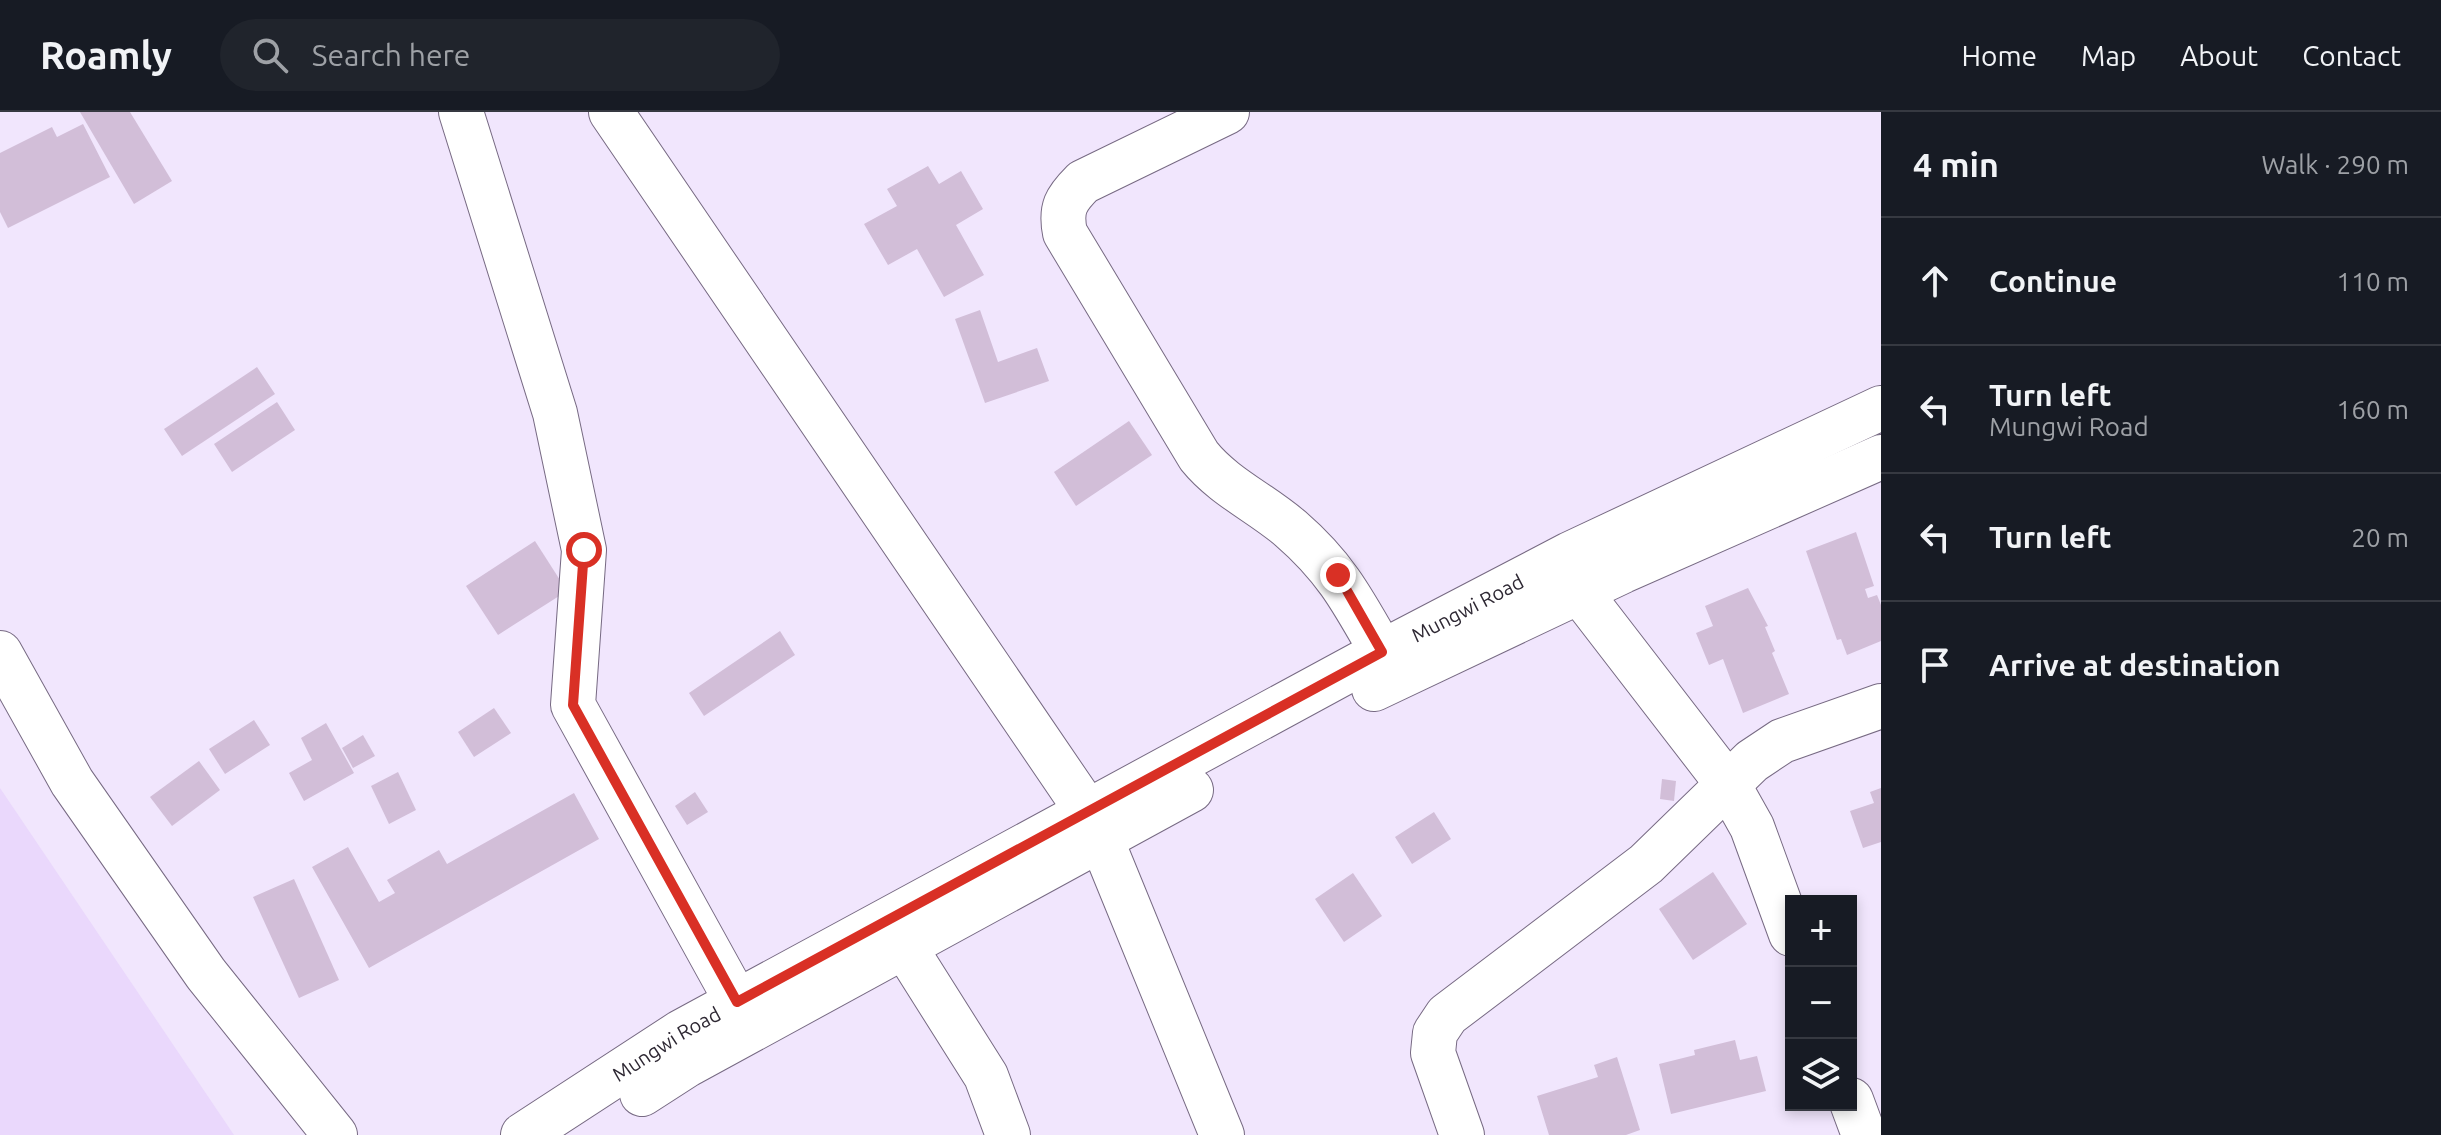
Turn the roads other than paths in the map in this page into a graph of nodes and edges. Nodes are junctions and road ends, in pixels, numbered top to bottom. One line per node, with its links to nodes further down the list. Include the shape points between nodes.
1 (461, 112): 14 (street, via 555,413 584,550 573,705)
2 (611, 112): 11 (street)
3 (1227, 112): 7 (street, via 1083,182 1065,200 1065,233 1199,456 1212,472 1289,527 1338,575)
4 (1881, 408): 7 (street, Mungwi Road, via 1570,554)
5 (1881, 457): 6 (street, Mungwi Road)
6 (1581, 594): 10 (street); 11 (street, Mungwi Road, via 1397,676)
7 (1382, 652): 11 (street, Mungwi Road)
8 (0, 653): 16 (street, via 72,782 206,974)
9 (1881, 706): 10 (street, via 1782,741 1752,761)
10 (1729, 786): 12 (street, via 1752,827); 21 (street, via 1646,864 1447,1015 1435,1033 1433,1053)
11 (1094, 825): 13 (street, Mungwi Road); 14 (street, Mungwi Road); 20 (street)
12 (1785, 918)
13 (904, 946): 18 (street, Mungwi Road, via 687,1065); 19 (street, via 986,1076)
14 (737, 1002): 17 (street, Mungwi Road, via 681,1032)
15 (1855, 1111): 22 (street)
16 (335, 1135)
17 (523, 1135)
18 (579, 1135)
19 (1008, 1135)
20 (1222, 1135)
21 (1462, 1135)
22 (1864, 1135)

